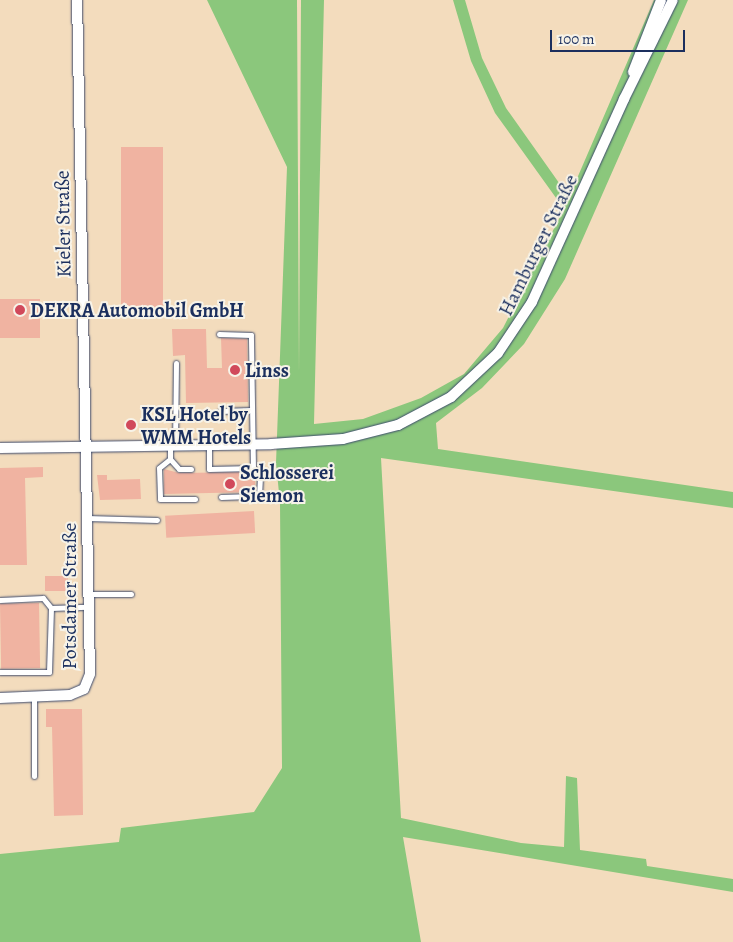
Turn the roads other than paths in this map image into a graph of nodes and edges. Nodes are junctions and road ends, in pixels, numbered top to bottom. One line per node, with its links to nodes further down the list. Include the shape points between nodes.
1 (77, 0): 12 (street, Kieler Straße)
2 (661, 0): 4 (street)
3 (674, 0): 4 (street, Hamburger Straße)
4 (624, 99): 9 (street, Hamburger Straße, via 541,286 512,336 482,370 451,397 398,425 343,439)
5 (219, 334): 7 (lane, via 251,335)
6 (176, 363): 11 (lane)
7 (252, 410): 8 (lane); 9 (lane)
8 (220, 411)
9 (253, 444): 10 (street, Hamburger Straße); 15 (lane)
10 (209, 445): 11 (street, Hamburger Straße); 15 (lane, via 209,469)
11 (172, 446): 12 (street, Hamburger Straße); 14 (lane)
12 (85, 447): 13 (street, Hamburger Straße); 19 (street, Potsdamer Straße)
13 (0, 448)
14 (170, 459): 16 (lane, via 179,469); 18 (lane, via 159,468 160,499)
15 (253, 468): 17 (lane, via 260,475 259,496)
16 (191, 469)
17 (221, 497)
18 (195, 499)
19 (86, 518): 20 (lane); 21 (street, Potsdamer Straße)
20 (157, 520)
21 (88, 594): 22 (lane); 25 (street, Potsdamer Straße)
22 (131, 594)
23 (0, 600): 24 (lane, via 43,598)
24 (51, 608): 25 (lane); 26 (lane, via 49,672)
25 (88, 608): 27 (street, Potsdamer Straße, via 90,674 84,689 70,695)
26 (0, 672)
27 (34, 697): 28 (street, Potsdamer Straße); 29 (lane)
28 (0, 698)
29 (34, 776)

